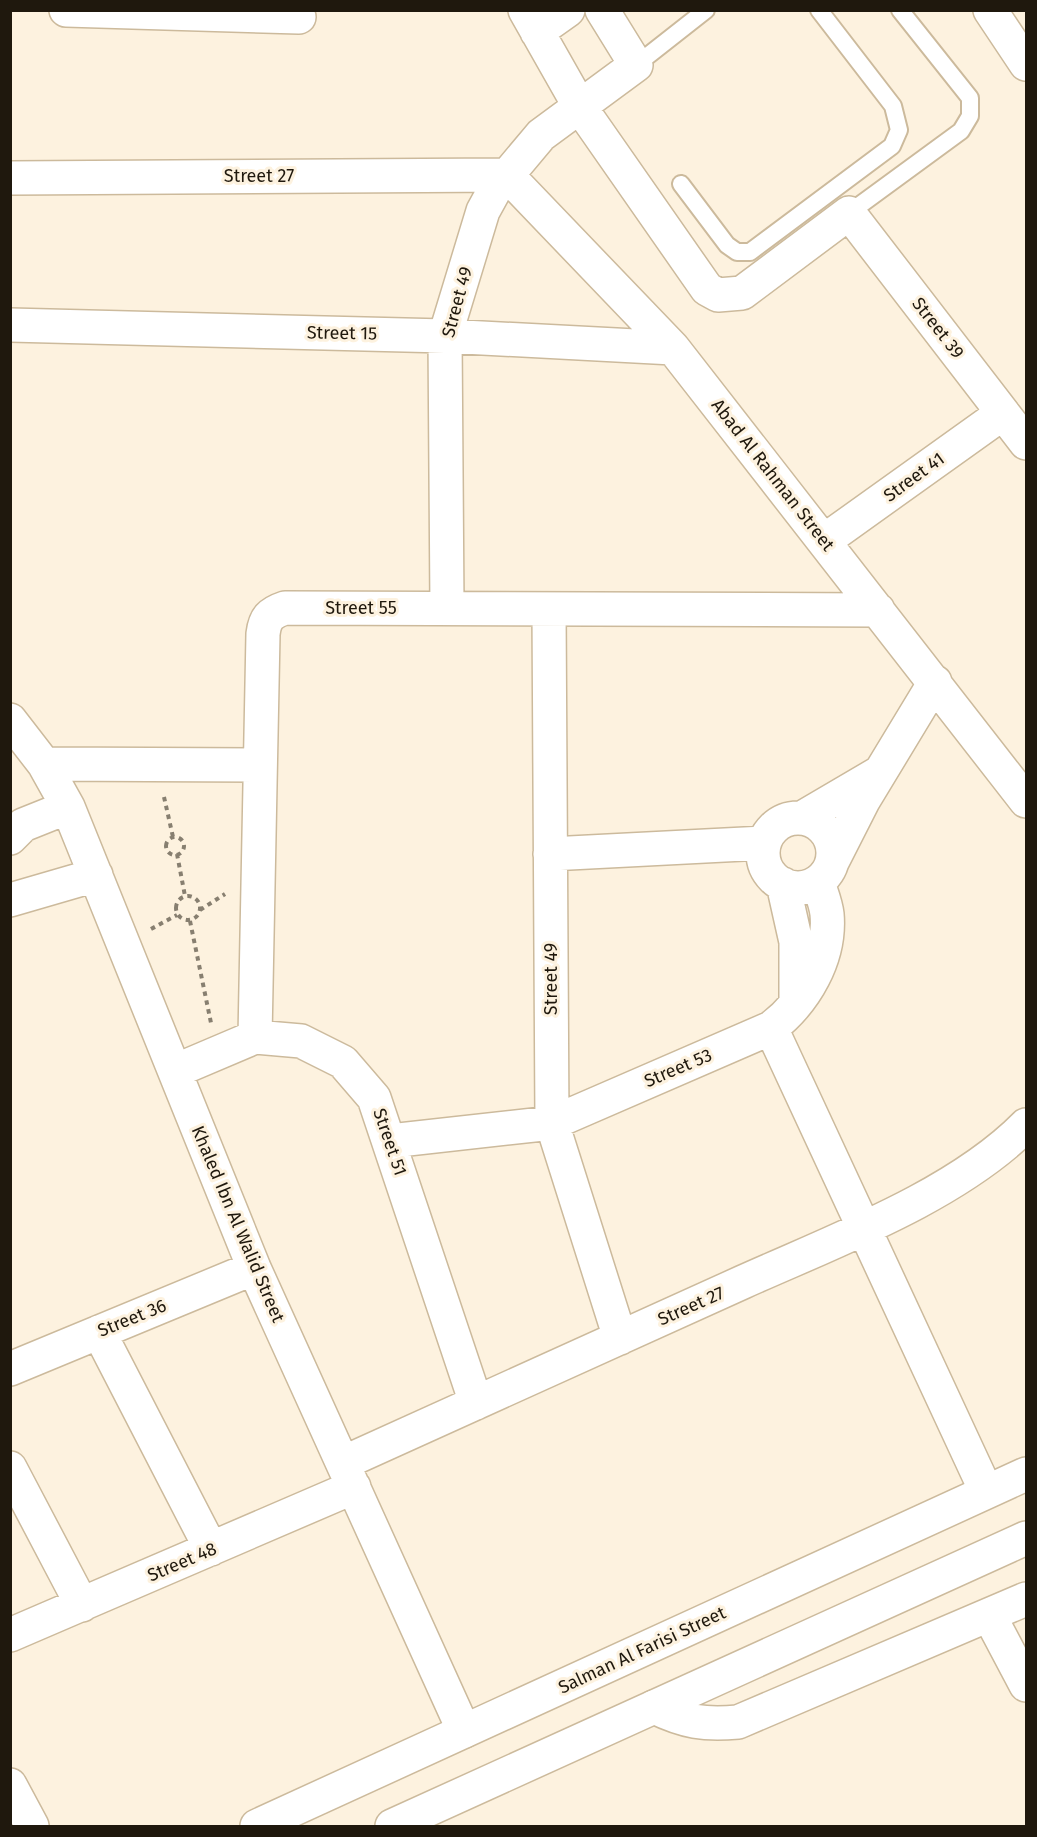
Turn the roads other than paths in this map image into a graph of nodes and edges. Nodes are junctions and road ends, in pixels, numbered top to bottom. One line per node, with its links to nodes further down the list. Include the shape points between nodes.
1 (66, 10): 8 (street)
2 (568, 10): 9 (street)
3 (602, 10): 11 (street)
4 (706, 10): 11 (lane)
5 (819, 10): 15 (lane, via 893,106 899,130 892,146 750,252 737,252 727,245)
6 (900, 10): 16 (lane, via 970,98 970,116 961,131)
7 (990, 10): 10 (street)
8 (299, 17)
9 (531, 21): 12 (street)
10 (1026, 64)
11 (636, 65): 12 (street, Street 49)
12 (580, 107): 13 (street, Street 49, via 541,135); 16 (street, via 707,289 718,295 742,293)
13 (507, 175): 14 (street, Street 27); 18 (street, Street 49, via 483,211); 19 (street, Abad Al Rahman Street)
14 (10, 178)
15 (681, 184)
16 (849, 213): 20 (street, Street 39)
17 (10, 325): 18 (street, Street 15)
18 (445, 336): 19 (street, Street 15); 22 (street, Street 49)
19 (673, 348): 21 (street, Abad Al Rahman Street)
20 (1019, 431): 21 (street, Street 41)
21 (824, 541): 24 (street, Abad Al Rahman Street)
22 (447, 608): 23 (street, Street 55); 28 (street, Street 55, via 285,608 273,612 265,621 263,634)
23 (549, 609): 24 (street, Street 55); 35 (street, Street 49)
24 (878, 610): 25 (street, Abad Al Rahman Street)
25 (935, 682): 29 (street); 30 (street, Abad Al Rahman Street)
26 (10, 720): 27 (street, Khaled Ibn Al Walid Street)
27 (44, 764): 28 (street); 31 (street, Khaled Ibn Al Walid Street)
28 (260, 765): 42 (street, Street 55)
29 (881, 771): 32 (street); 36 (street)
30 (1023, 796)
31 (68, 807): 33 (street, via 23,825); 37 (street, Khaled Ibn Al Walid Street)
32 (802, 818): 34 (street, via 778,824); 36 (street, via 813,821 830,838 833,850)
33 (10, 838)
34 (764, 843): 35 (street); 38 (street, via 766,867)
35 (550, 854): 44 (street, Street 49)
36 (825, 872): 38 (street, via 807,887); 40 (street, Street 53, via 826,945 816,976)
37 (96, 875): 39 (street); 43 (street, Khaled Ibn Al Walid Street)
38 (783, 884): 40 (street, via 796,942)
39 (10, 900)
40 (796, 1002): 41 (street, Street 53)
41 (771, 1028): 44 (street, Street 53); 47 (street)
42 (255, 1037): 43 (street, Street 51); 46 (street, Street 51, via 302,1041 343,1062 374,1098)
43 (174, 1071): 48 (street, Khaled Ibn Al Walid Street)
44 (552, 1123): 46 (street, Street 53); 50 (street, Street 49)
45 (1026, 1125): 47 (street, Street 27, via 1003,1149 965,1175)
46 (390, 1142): 52 (street, Street 51)
47 (864, 1228): 50 (street, Street 27); 56 (street)
48 (254, 1268): 49 (street, Street 36); 55 (street, Khaled Ibn Al Walid Street)
49 (99, 1332): 51 (street, Street 36); 58 (street)
50 (620, 1338): 52 (street, Street 27)
51 (10, 1369)
52 (476, 1403): 55 (street, Street 27)
53 (10, 1468): 60 (street)
54 (1026, 1474): 56 (street, Salman Al Farisi Street)
55 (348, 1475): 58 (street, Street 48); 65 (street, Khaled Ibn Al Walid Street)
56 (986, 1491): 65 (street, Salman Al Farisi Street)
57 (1026, 1538): 64 (street)
58 (211, 1549): 60 (street, Street 48)
59 (1026, 1599): 61 (street)
60 (82, 1605): 62 (street, Street 48)
61 (989, 1614): 63 (street); 64 (street, via 738,1722 680,1720)
62 (10, 1635)
63 (1026, 1685)
64 (654, 1707): 67 (street)
65 (464, 1731): 69 (street, Salman Al Farisi Street)
66 (10, 1785): 68 (street)
67 (403, 1824)
68 (32, 1827)
69 (257, 1827)

